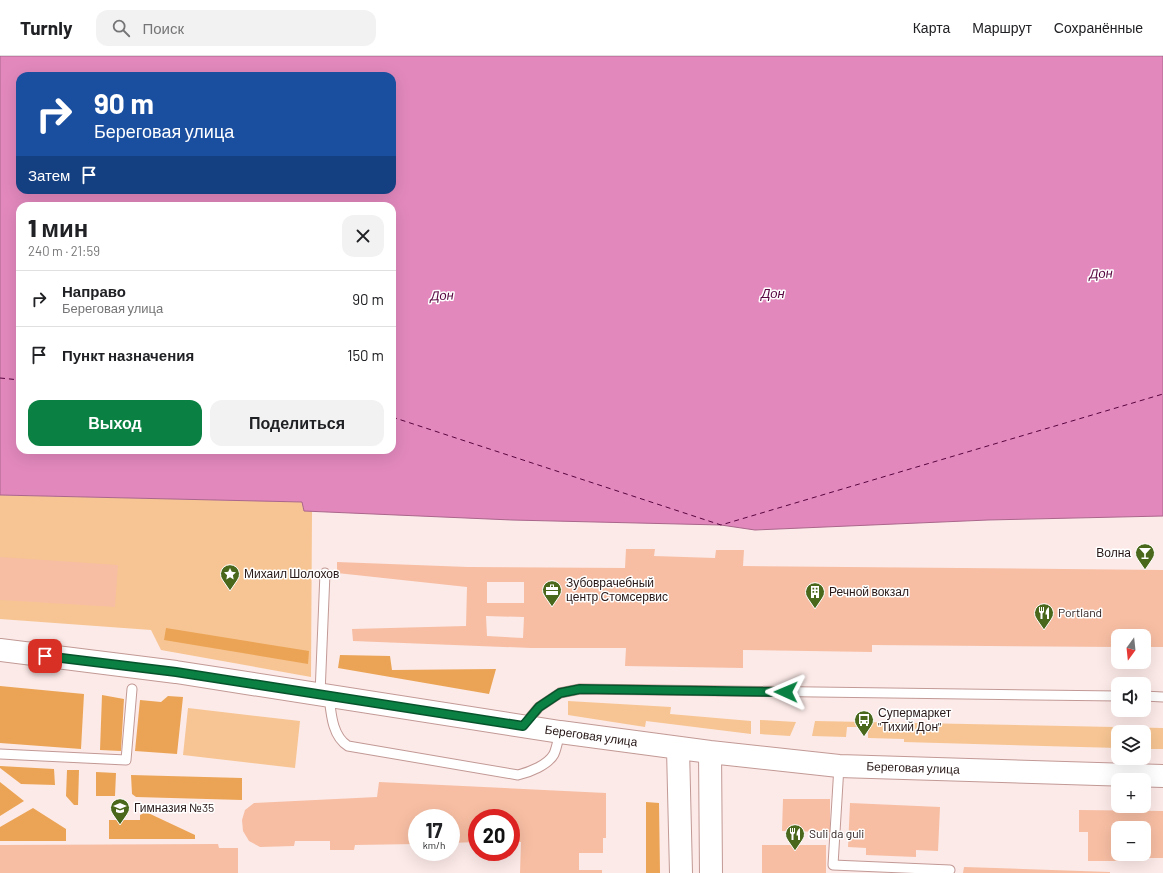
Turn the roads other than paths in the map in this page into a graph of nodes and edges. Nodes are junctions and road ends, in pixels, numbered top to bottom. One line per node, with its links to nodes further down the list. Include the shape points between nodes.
1 (325, 573): 4 (lane)
2 (0, 650): 4 (main road, Береговая улица, via 176,672)
3 (132, 689): 12 (lane, via 126,760)
4 (325, 695): 8 (main road, Береговая улица); 9 (lane, via 337,734 348,746 518,775 543,764 553,755)
5 (1111, 696): 8 (lane, via 580,689 560,693 539,707)
6 (1151, 696): 7 (lane)
7 (1163, 697)
8 (523, 726): 9 (main road, Береговая улица)
9 (560, 732): 10 (main road, Береговая улица)
10 (678, 749): 11 (main road, Береговая улица); 16 (main road)
11 (710, 752): 13 (main road, Береговая улица); 17 (main road)
12 (0, 754)
13 (839, 766): 14 (main road, Береговая улица); 15 (lane, via 833,865)
14 (1163, 776)
15 (950, 870)
16 (680, 873)
17 (711, 873)

